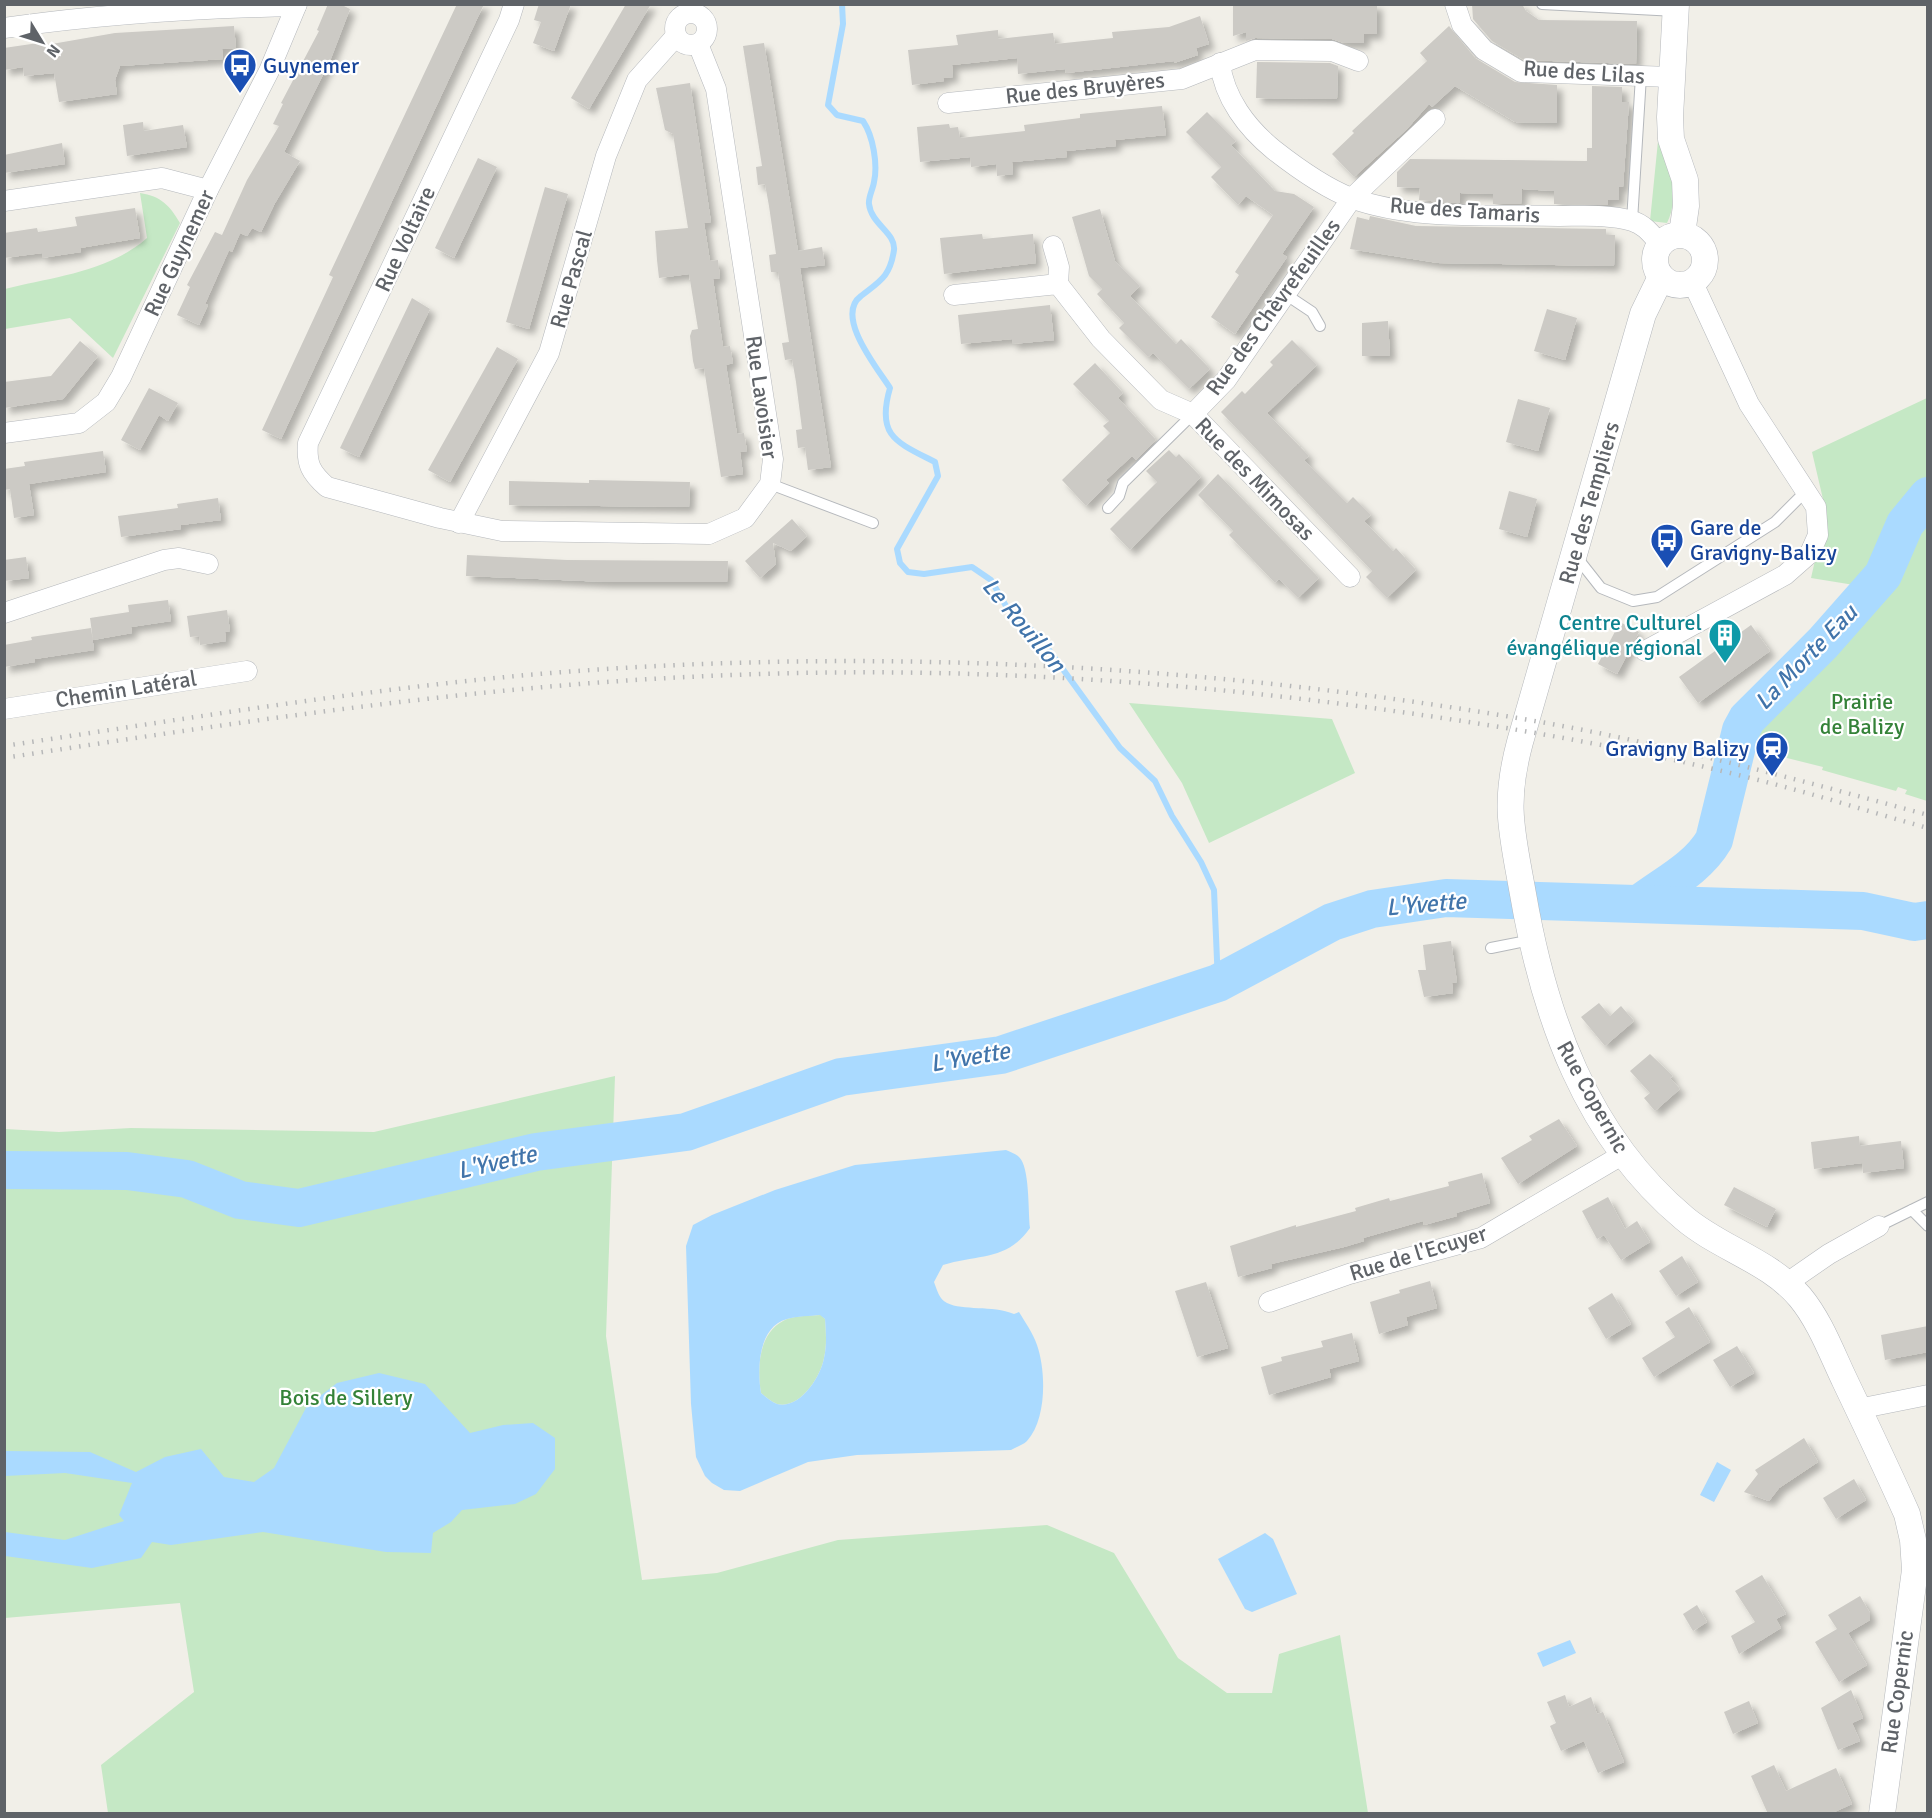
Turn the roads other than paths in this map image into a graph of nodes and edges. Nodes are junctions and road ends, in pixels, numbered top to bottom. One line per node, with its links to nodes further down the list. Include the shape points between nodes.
1 (514, 4): 30 (street, Rue Voltaire, via 308,442 306,461)
2 (1455, 4): 12 (street, Rue des Lilas, via 1462,25 1484,50 1521,72)
3 (1542, 4): 5 (lane)
4 (296, 5): 7 (street, via 78,17); 16 (street, Rue Guynemer, via 269,71)
5 (1676, 8): 13 (street)
6 (692, 9): 8 (street, via 678,19); 9 (street, via 707,27 706,37)
7 (4, 28)
8 (676, 36): 9 (street, via 687,45); 34 (street, Rue Pascal, via 637,80 606,156 549,353)
9 (698, 44): 31 (street, Rue Lavoisier, via 716,89 773,459)
10 (1358, 61): 11 (street, Rue des Bruyères, via 1332,51 1255,50)
11 (1220, 63): 14 (street, Rue des Bruyères, via 1182,78); 17 (street, Rue des Tamaris, via 1222,82 1231,101 1266,144 1313,178)
12 (1641, 76): 13 (street, Rue des Lilas); 19 (lane)
13 (1671, 77): 20 (street, via 1671,139 1685,180 1686,206)
14 (948, 103)
15 (1435, 119): 17 (street, Rue des Chèvrefeuilles)
16 (208, 190): 18 (street, via 162,178); 29 (street, Rue Guynemer, via 106,402 79,423)
17 (1352, 198): 19 (street, Rue des Tamaris, via 1434,213); 25 (street, Rue des Chèvrefeuilles)
18 (4, 201)
19 (1632, 221): 20 (street)
20 (1671, 239): 22 (street, via 1655,255); 23 (street, via 1694,239 1703,248 1706,261 1702,274)
21 (1053, 246): 24 (street, via 1059,267)
22 (1660, 278): 23 (street, via 1681,286); 36 (street, Rue des Templiers, via 1643,314)
23 (1693, 283): 32 (street, via 1749,404)
24 (1058, 284): 26 (street); 28 (street, Rue des Mimosas, via 1101,339 1161,400)
25 (1285, 294): 27 (lane, via 1312,312); 28 (street, Rue des Chèvrefeuilles, via 1226,380)
26 (954, 295)
27 (1320, 326)
28 (1193, 414): 33 (lane, via 1123,483 1119,496); 38 (street, Rue des Mimosas)
29 (4, 433)
30 (313, 475): 34 (street, Rue Lavoisier, via 327,487)
31 (770, 484): 34 (street, Rue Lavoisier, via 745,518 709,534 502,531); 35 (lane)
32 (1806, 491): 36 (lane, via 1775,522 1657,597 1633,601 1601,588); 40 (street, via 1816,507 1818,535 1816,545 1800,564)
33 (1108, 508)
34 (459, 523)
35 (873, 523)
36 (1575, 554): 43 (street, Rue des Templiers)
37 (208, 564): 39 (street, via 179,558 165,560)
38 (1350, 577)
39 (4, 613)
40 (1645, 651)
41 (247, 671): 42 (street, Chemin Latéral)
42 (4, 709)
43 (1524, 731): 44 (street, Rue Copernic, via 1511,776 1509,820)
44 (1530, 936): 45 (lane); 46 (street, Rue Copernic, via 1558,1034 1578,1080)
45 (1491, 948)
46 (1622, 1155): 51 (street, Rue Copernic, via 1685,1219); 52 (street, Rue de l'Ecuyer, via 1481,1238 1349,1274)
47 (1928, 1202): 48 (lane)
48 (1912, 1210): 49 (lane); 50 (lane)
49 (1879, 1226): 51 (street)
50 (1928, 1226)
51 (1787, 1282): 54 (street, Rue Copernic, via 1823,1334)
52 (1269, 1302)
53 (1928, 1395): 54 (street)
54 (1858, 1409): 55 (street, Rue Copernic, via 1907,1514)
55 (1921, 1570): 56 (street, Rue Copernic)
56 (1882, 1814)

